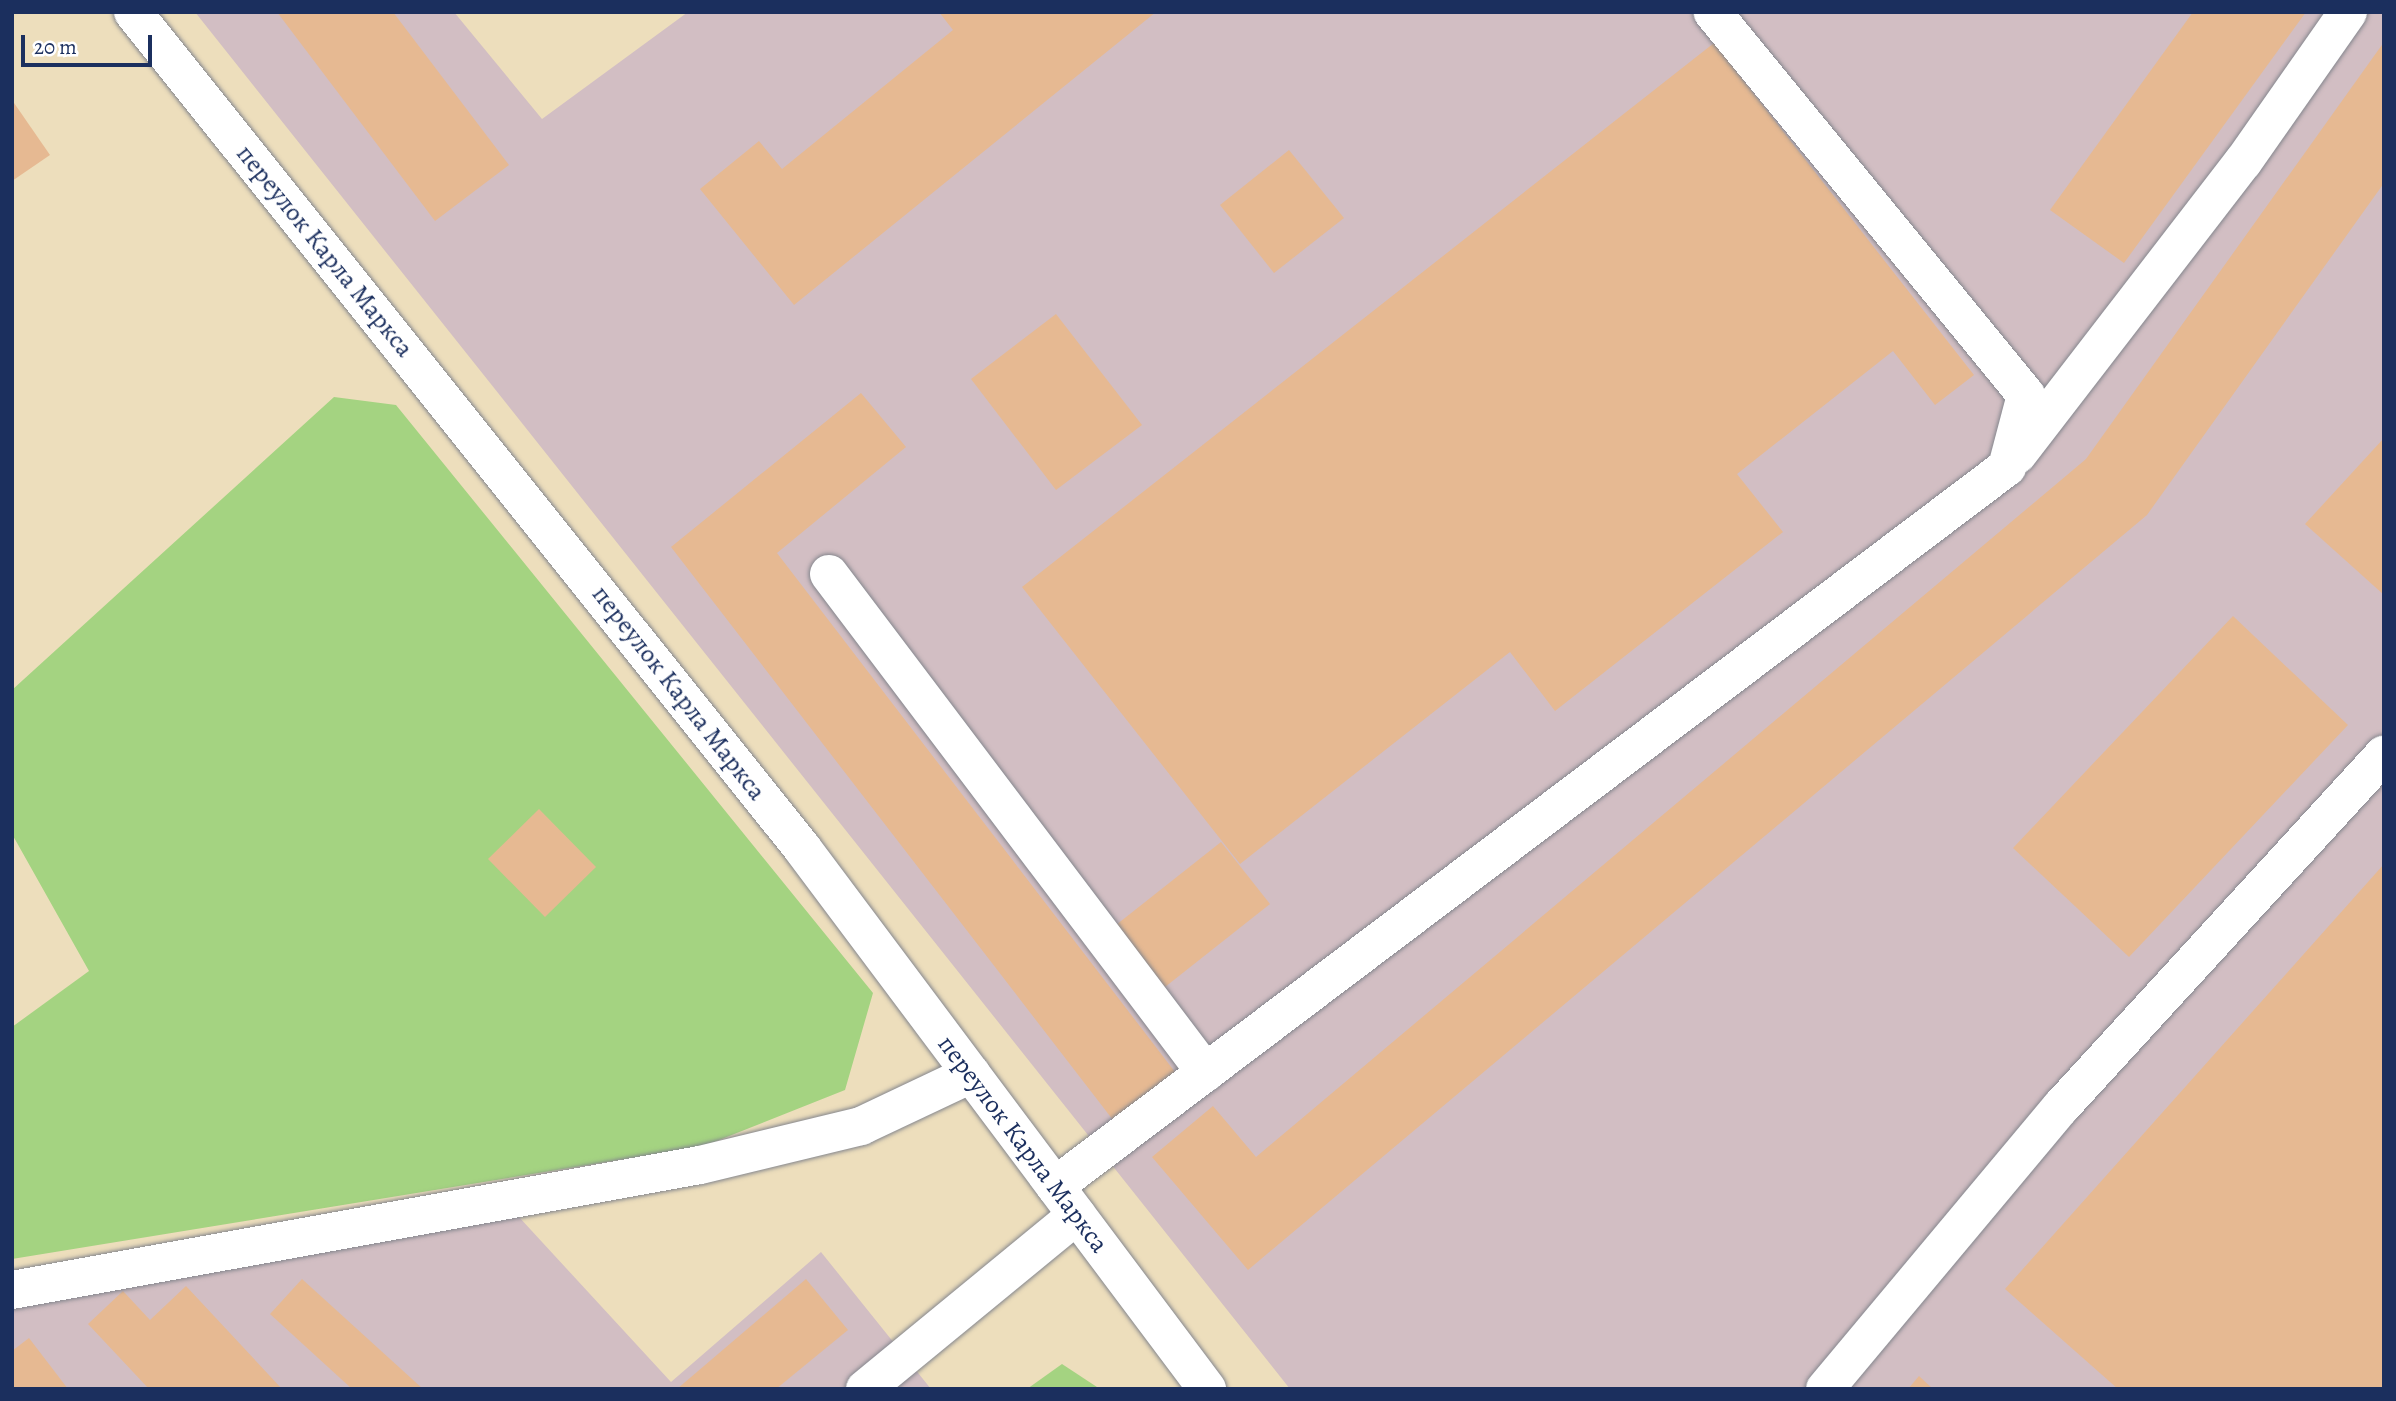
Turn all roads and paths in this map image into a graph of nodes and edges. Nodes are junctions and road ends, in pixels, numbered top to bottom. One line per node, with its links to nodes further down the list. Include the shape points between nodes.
1 (133, 12): 8 (street, переулок Карла Маркса, via 635,635)
2 (1712, 12): 4 (street, via 2026,395)
3 (2348, 12): 4 (street, via 2243,162)
4 (2007, 467): 7 (street)
5 (829, 574): 7 (street)
6 (2384, 754): 13 (street, via 2061,1107)
7 (1206, 1073): 9 (street)
8 (971, 1074): 9 (street, переулок Карла Маркса); 10 (street, via 861,1126 700,1164)
9 (1066, 1200): 11 (street); 12 (street, переулок Карла Маркса)
10 (12, 1290)
11 (865, 1389)
12 (1207, 1389)
13 (1825, 1389)

